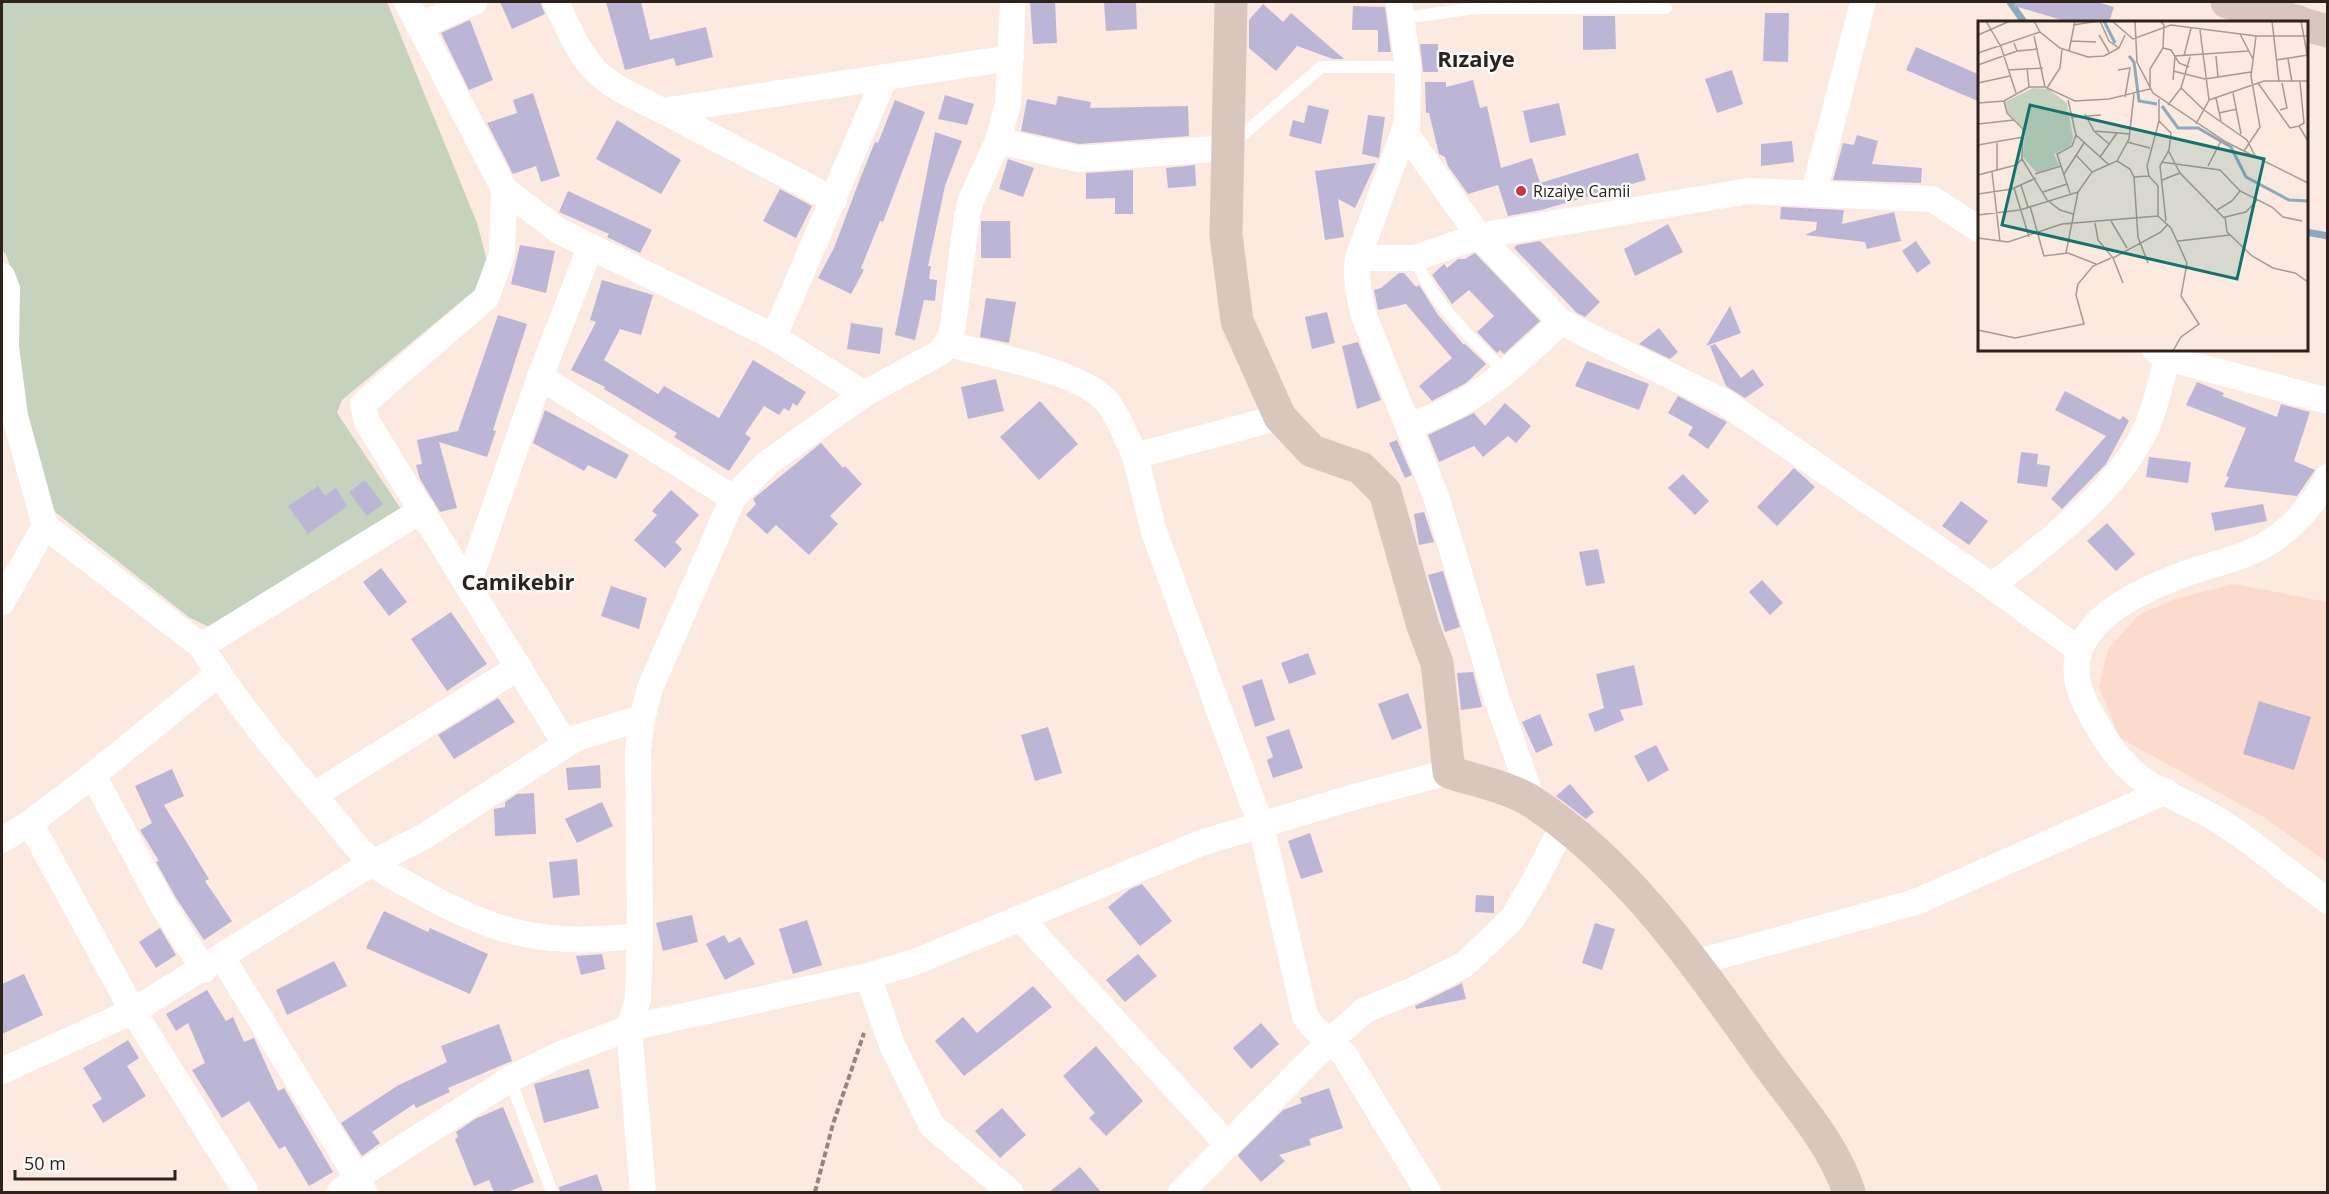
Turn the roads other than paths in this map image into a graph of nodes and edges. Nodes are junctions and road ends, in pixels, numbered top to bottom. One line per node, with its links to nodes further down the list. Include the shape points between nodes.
1 (407, 2): 12 (street)
2 (474, 2): 12 (street)
3 (556, 2): 17 (street, via 575,44 600,77)
4 (1013, 2): 14 (street)
5 (1231, 2): 20 (street)
6 (1863, 2): 22 (street)
7 (2241, 4): 10 (street)
8 (1666, 8): 9 (lane)
9 (1401, 10): 15 (street)
10 (2296, 21)
11 (2308, 25): 13 (street)
12 (419, 26): 21 (street)
13 (2328, 31)
14 (1011, 58): 16 (street); 19 (street, via 1008,104)
15 (1408, 67): 18 (street); 20 (lane, via 1321,67)
16 (885, 77): 17 (street); 23 (street)
17 (663, 111): 23 (street)
18 (1404, 131): 25 (street); 27 (street)
19 (998, 141): 20 (street, via 1078,159); 33 (street, via 971,200)
20 (1228, 148): 39 (street, via 1226,235 1237,321)
21 (504, 189): 26 (street, via 559,231); 44 (street, via 502,254 486,298 363,404 367,422)
22 (1814, 192): 24 (street, via 1932,200); 25 (street, via 1749,191)
23 (834, 200): 32 (street)
24 (1978, 229)
25 (1479, 236): 28 (street); 30 (street)
26 (590, 248): 32 (street); 36 (street)
27 (1358, 258): 28 (street); 40 (street, via 1356,272 1364,316)
28 (1415, 258): 35 (lane, via 1443,309)
29 (2, 276): 31 (street, via 7,289)
30 (1561, 322): 35 (street); 47 (street, via 1724,402)
31 (4, 323): 45 (street, via 15,416)
32 (774, 337): 37 (street)
33 (947, 344): 37 (street, via 931,358); 41 (street, via 1087,385 1116,414)
34 (2161, 354): 38 (street); 47 (street, via 2151,417 2112,478 2085,510)
35 (1505, 372): 40 (street, via 1467,402)
36 (540, 377): 43 (street); 46 (street)
37 (864, 394): 43 (street, via 769,462)
38 (2328, 401)
39 (1280, 417): 41 (street); 55 (street, via 1312,451 1361,468 1385,492 1437,663)
40 (1410, 425): 59 (street)
41 (1135, 456): 61 (street, via 1154,532)
42 (2328, 477): 50 (street, via 2316,500 2272,541 2238,558 2187,573 2113,609 2084,637)
43 (733, 498): 53 (street, via 650,688)
44 (422, 510): 46 (street); 49 (street)
45 (45, 525): 48 (street); 49 (street)
46 (468, 584): 51 (street)
47 (1992, 586): 50 (street)
48 (2, 602)
49 (201, 646): 52 (street)
50 (2079, 650): 57 (street, via 2077,685 2112,749 2135,774)
51 (519, 668): 54 (street); 58 (street)
52 (218, 674): 56 (street); 58 (street)
53 (642, 718): 54 (street, via 576,738); 67 (street, via 638,751)
54 (566, 745): 64 (street, via 423,837)
55 (1449, 772): 59 (street); 61 (street)
56 (93, 775): 60 (street); 68 (street, via 163,906)
57 (2166, 791): 65 (street, via 2218,820); 69 (street, via 1916,902)
58 (314, 795): 64 (street)
59 (1533, 802): 62 (street)
60 (30, 823): 63 (street); 71 (street)
61 (1261, 825): 66 (street, via 1201,843); 73 (street, via 1305,1016)
62 (1563, 826): 69 (street, via 1600,856 1658,917); 73 (street, via 1512,919 1464,965 1365,1010)
63 (2, 840)
64 (372, 863): 67 (street, via 442,904 508,931 571,941); 68 (street)
65 (2328, 901)
66 (1020, 918): 70 (street, via 915,962); 76 (street)
67 (640, 935): 72 (street, via 638,999)
68 (213, 963): 71 (street); 77 (street)
69 (1694, 963): 84 (street, via 1829,1148)
70 (872, 987): 72 (street); 81 (street, via 892,1045 932,1126)
71 (133, 1011): 74 (street); 78 (street)
72 (629, 1028): 75 (street); 80 (street)
73 (1330, 1040): 76 (street); 83 (street, via 1344,1054)
74 (2, 1071)
75 (510, 1079): 77 (street); 79 (lane)
76 (1228, 1145): 82 (street)
77 (354, 1188)
78 (246, 1192)
79 (552, 1192)
80 (644, 1192)
81 (1010, 1192)
82 (1181, 1192)
83 (1428, 1192)
84 (1849, 1192)

